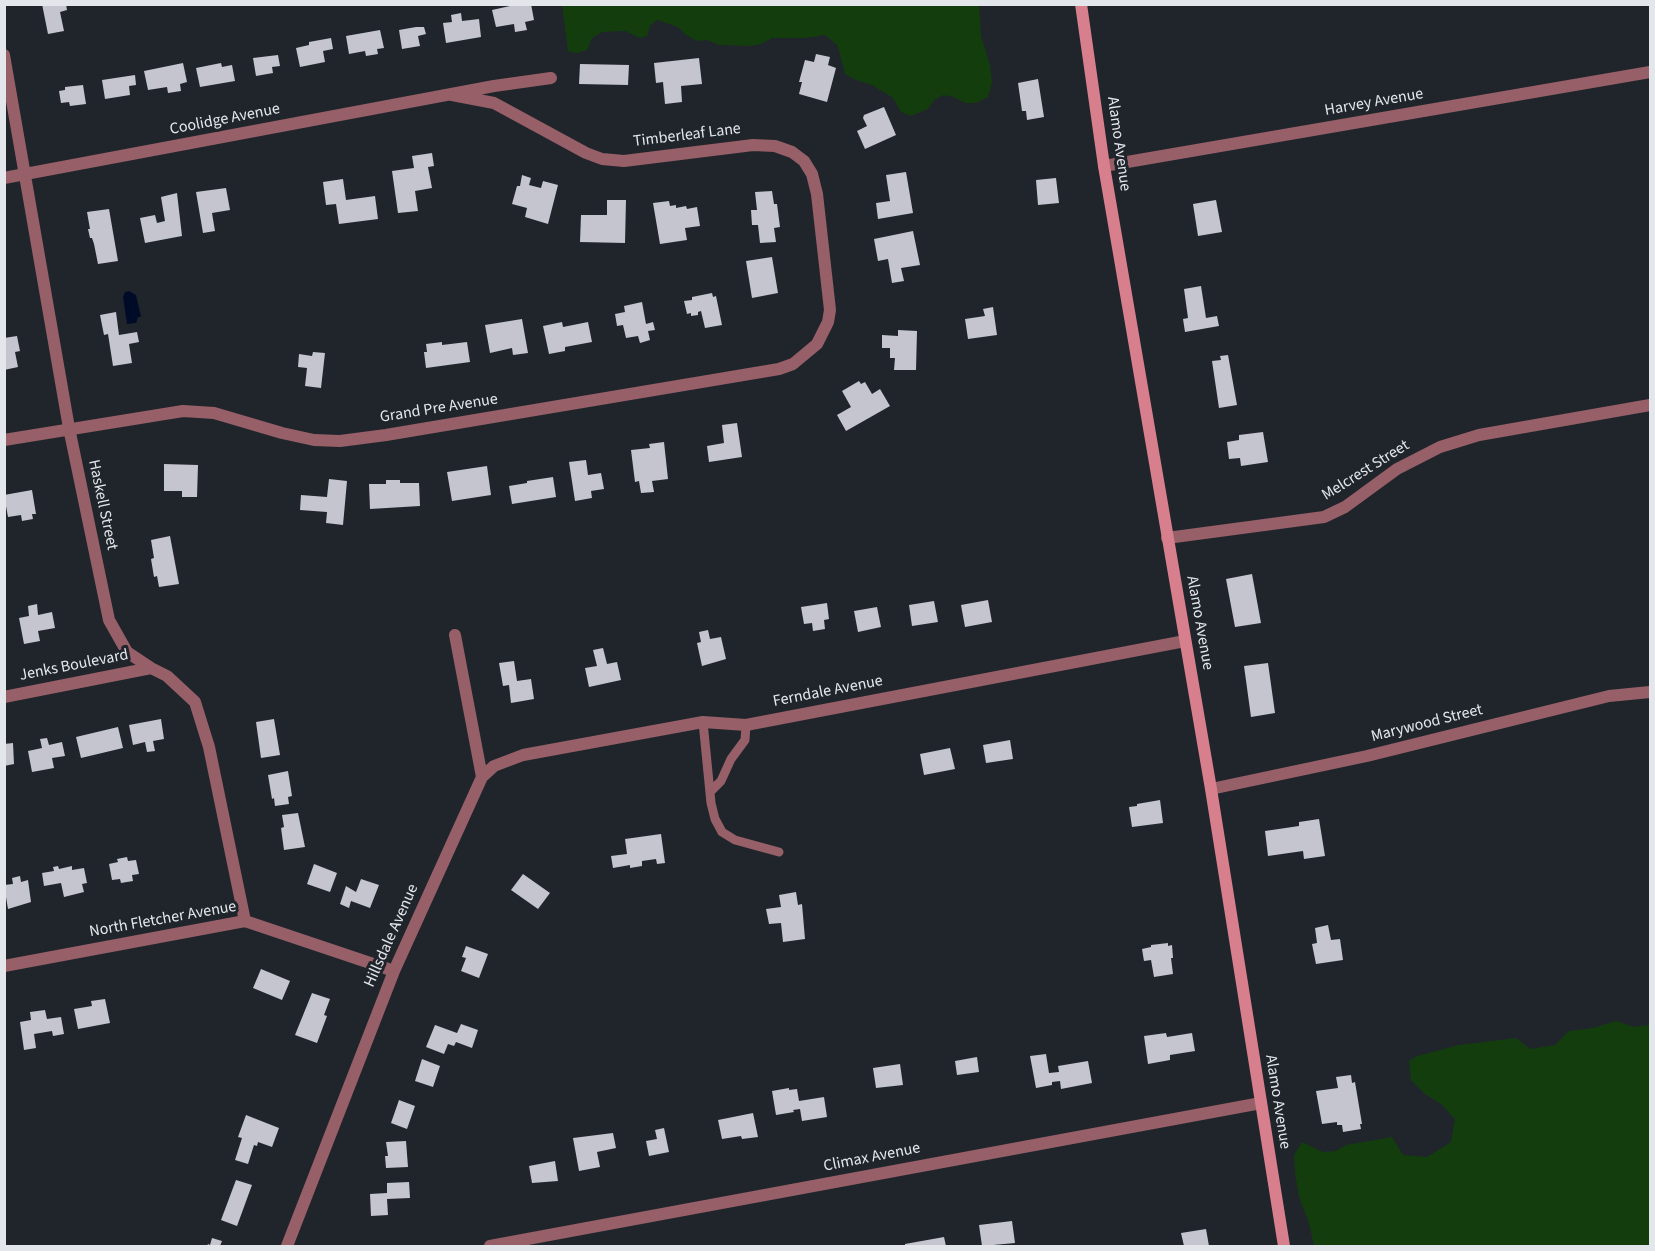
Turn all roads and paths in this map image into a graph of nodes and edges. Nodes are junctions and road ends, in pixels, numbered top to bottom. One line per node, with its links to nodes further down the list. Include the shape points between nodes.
1 (1081, 4): 6 (street, Alamo Avenue)
2 (4, 55): 7 (street, Haskell Street)
3 (1650, 72): 6 (street, Harvey Avenue)
4 (551, 78): 5 (street, Coolidge Avenue)
5 (452, 94): 7 (street, Coolidge Avenue); 9 (street, Timberleaf Lane, via 494,103 602,159 624,161 753,145 792,152 812,174)
6 (1104, 166): 13 (street, Alamo Avenue)
7 (26, 174): 8 (street, Coolidge Avenue); 11 (street, Haskell Street)
8 (4, 178)
9 (829, 290): 11 (street, Grand Pre Avenue, via 828,322 817,344 779,369 340,441 314,440 214,413 183,411)
10 (1650, 405): 13 (street, Melcrest Street, via 1479,435 1440,447 1397,469 1345,507 1324,517)
11 (69, 428): 12 (street, Grand Pre Avenue); 16 (street, Haskell Street, via 109,620 127,652)
12 (4, 440)
13 (1167, 538): 15 (street, Alamo Avenue)
14 (455, 635): 21 (street)
15 (1185, 641): 20 (street, Ferndale Avenue); 22 (street, Alamo Avenue)
16 (151, 668): 18 (street, Jenks Boulevard); 25 (street, Haskell Street, via 167,676 195,702 209,747)
17 (1650, 692): 22 (street, Marywood Street, via 1609,696)
18 (4, 697)
19 (703, 722): 20 (street, Ferndale Avenue); 21 (street, Ferndale Avenue, via 523,755 494,766); 23 (lane)
20 (746, 725): 23 (lane, via 745,740)
21 (482, 777): 27 (street, Hillsdale Avenue)
22 (1211, 789): 28 (street, Alamo Avenue)
23 (710, 792): 24 (lane, via 722,832 735,840)
24 (779, 852)
25 (245, 921): 26 (street, North Fletcher Avenue); 27 (street, North Fletcher Avenue)
26 (4, 966)
27 (393, 971): 29 (street, Hillsdale Avenue)
28 (1261, 1103): 30 (street, Climax Avenue); 31 (street, Alamo Avenue)
29 (287, 1246)
30 (490, 1246)
31 (1284, 1246)

